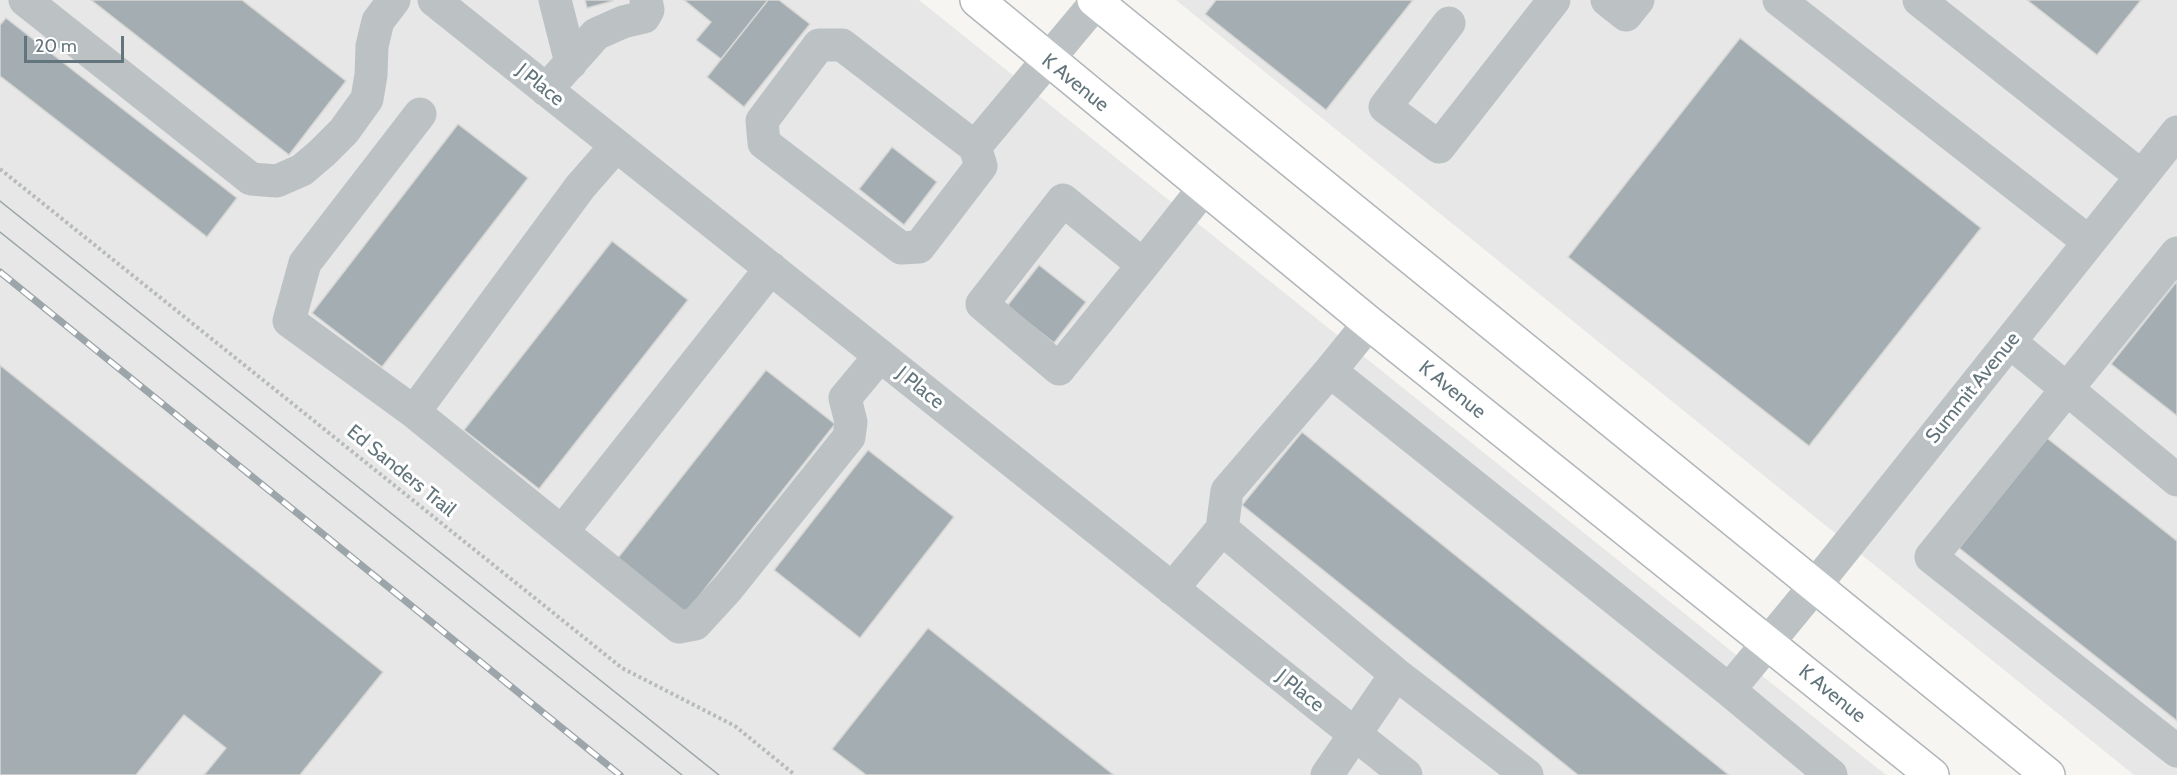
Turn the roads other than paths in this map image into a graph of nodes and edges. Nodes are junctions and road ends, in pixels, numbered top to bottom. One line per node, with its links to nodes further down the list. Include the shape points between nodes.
1 (25, 0): 2 (street, via 251,179 277,181 302,170 322,153 367,99 378,21)
2 (394, 0)
3 (434, 0): 16 (street, J Place)
4 (555, 0): 15 (street)
5 (646, 0): 15 (street, via 648,10 644,17 596,34)
6 (977, 0): 14 (main road, K Avenue)
7 (1554, 0): 13 (street, via 1439,147 1385,107)
8 (1608, 0): 9 (street, via 1626,15)
9 (1638, 0)
10 (1779, 0): 22 (street)
11 (1919, 0): 20 (street)
12 (1096, 1): 14 (street); 35 (main road)
13 (1449, 23)
14 (1048, 61): 19 (street); 21 (main road, K Avenue)
15 (571, 63): 16 (street)
16 (546, 90): 18 (street, J Place)
17 (420, 114): 31 (street, via 305,263 290,321)
18 (615, 147): 25 (street, J Place); 31 (street, via 580,187)
19 (975, 147): 19 (street, via 842,45 819,45 762,121 764,143 901,248 919,247 981,166)
20 (2163, 159): 22 (street, Summit Avenue)
21 (1204, 188): 24 (street); 26 (main road, K Avenue)
22 (2089, 242): 27 (street, Summit Avenue)
23 (2177, 253): 30 (street)
24 (1143, 264): 24 (street, via 1059,369 982,304 1063,200)
25 (771, 268): 28 (street, J Place); 34 (street)
26 (1369, 323): 29 (street); 37 (main road, K Avenue)
27 (2010, 342): 30 (street); 35 (street, Summit Avenue)
28 (880, 356): 34 (street, via 845,398 851,422 849,437 695,624 679,627); 36 (street, J Place)
29 (1330, 371): 33 (street, via 1227,491); 39 (street)
30 (2067, 389): 32 (street); 41 (street, via 1931,557)
31 (414, 412): 34 (street)
32 (2177, 480)
33 (1222, 529): 36 (street); 38 (street)
34 (562, 532)
35 (1814, 587): 37 (street, Summit Avenue); 47 (main road)
36 (1172, 588): 40 (street, J Place)
37 (1768, 642): 39 (street, Summit Avenue); 46 (main road, K Avenue)
38 (1396, 674): 40 (street); 44 (street)
39 (1729, 690): 45 (street)
40 (1356, 736): 42 (street); 43 (street, J Place)
41 (2177, 751)
42 (1327, 775)
43 (1406, 775)
44 (1527, 775)
45 (1831, 775)
46 (1932, 775)
47 (2048, 775)

